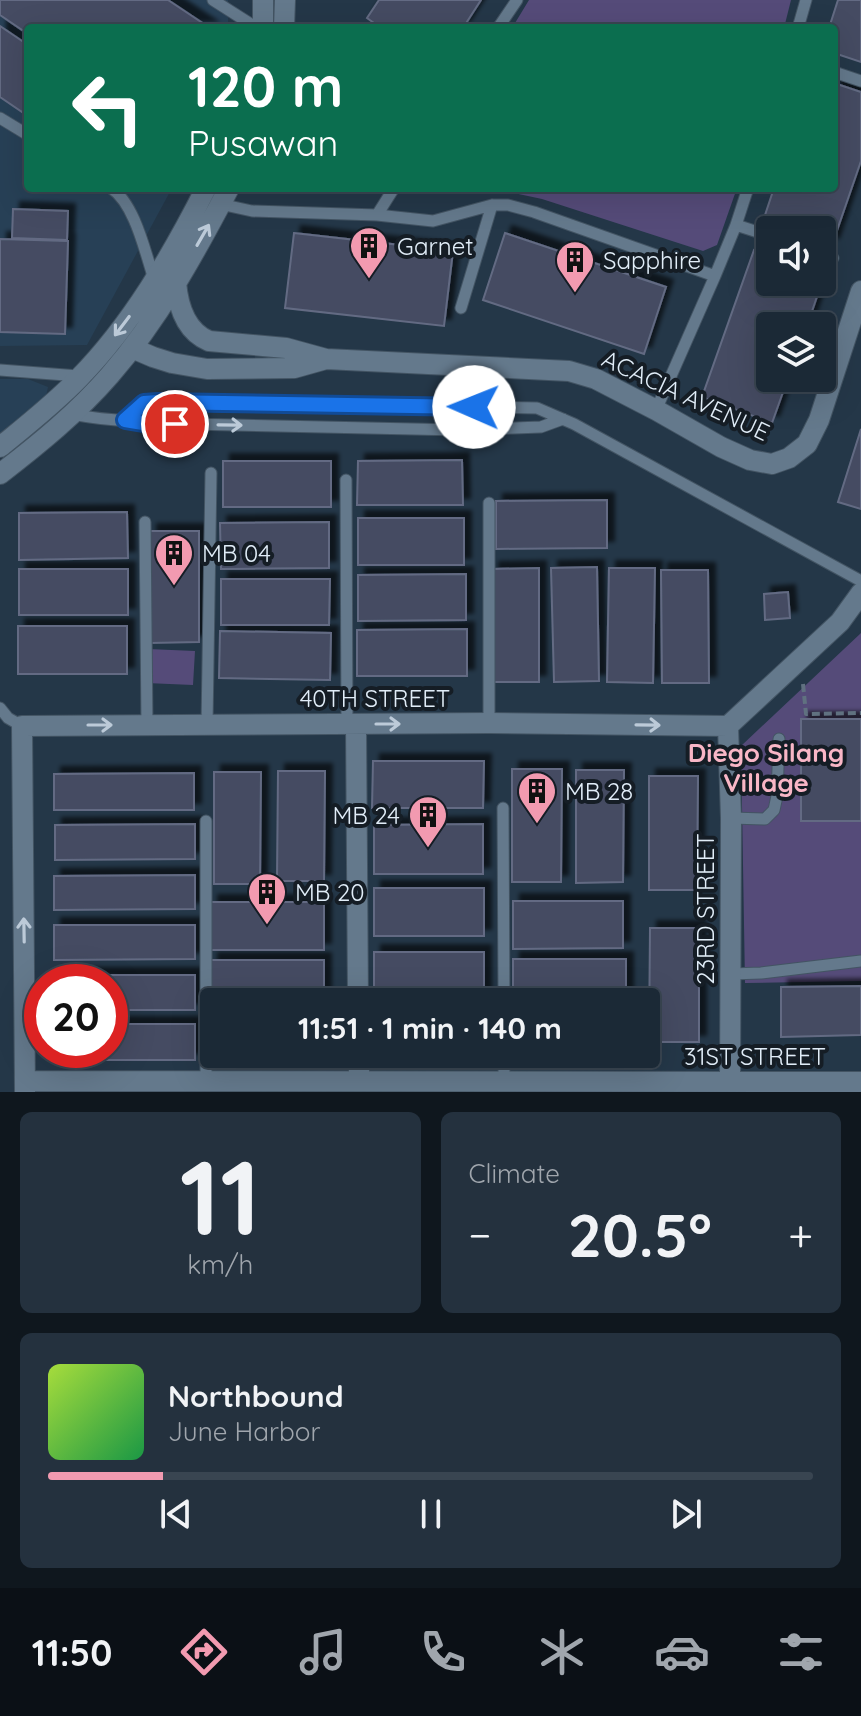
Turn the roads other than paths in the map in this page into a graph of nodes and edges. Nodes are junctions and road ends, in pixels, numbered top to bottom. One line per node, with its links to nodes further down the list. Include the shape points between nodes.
1 (213, 0): 6 (lane)
2 (263, 0): 7 (street)
3 (285, 0): 8 (street)
4 (517, 0): 9 (lane)
5 (806, 0): 10 (lane)
6 (253, 24)
7 (260, 24)
8 (284, 24)
9 (501, 24)
10 (799, 24)
11 (838, 73): 12 (lane)
12 (861, 81)
13 (0, 118): 14 (lane)
14 (24, 133)
15 (117, 192): 25 (lane, via 129,208)
16 (204, 192): 25 (street)
17 (391, 192): 21 (lane)
18 (747, 192): 22 (lane)
19 (225, 196): 21 (lane, via 252,211); 26 (street, one-way to 19)
20 (492, 205): 21 (lane, via 433,221); 24 (lane, via 534,212); 28 (lane)
21 (377, 215)
22 (736, 225): 23 (lane); 24 (lane)
23 (756, 231)
24 (715, 276): 33 (lane)
25 (154, 279): 32 (street, one-way to 32)
26 (176, 282): 29 (street); 30 (street, ACACIA AVENUE, via 185,319 200,337)
27 (861, 291): 33 (street, ACACIA AVENUE, via 819,420 807,444 789,458 772,464 750,460)
28 (461, 308)
29 (132, 348): 30 (street, ACACIA AVENUE, via 207,369 294,368); 34 (street)
30 (326, 359): 33 (street, ACACIA AVENUE, via 569,371)
31 (0, 370): 32 (lane)
32 (81, 376): 37 (street)
33 (656, 410)
34 (73, 414): 36 (lane); 39 (street)
35 (563, 419): 36 (lane, one-way to 35, via 459,430 541,427); 36 (lane, via 537,408 158,402 144,403); 43 (lane)
36 (125, 420)
37 (0, 447)
38 (211, 473): 49 (lane)
39 (0, 474)
40 (346, 480): 47 (lane)
41 (489, 503): 46 (lane)
42 (145, 522): 48 (lane)
43 (861, 581)
44 (861, 593): 51 (street, via 840,622)
45 (0, 708): 50 (lane)
46 (489, 723): 47 (street, 40TH STREET, one-way to 46); 51 (street, 40TH STREET, one-way to 51)
47 (352, 724): 49 (street, 40TH STREET); 58 (street)
48 (147, 725): 49 (street, 40TH STREET); 50 (street, 40TH STREET, one-way to 48)
49 (207, 725)
50 (22, 726): 66 (street, one-way to 50)
51 (728, 726): 54 (street, 23RD STREET)
52 (779, 739): 54 (lane, via 774,810 765,819)
53 (503, 808): 59 (lane)
54 (731, 818): 57 (street, 23RD STREET)
55 (206, 821): 62 (lane)
56 (861, 961): 57 (lane)
57 (731, 974): 67 (street, 23RD STREET)
58 (358, 988)
59 (504, 988)
60 (359, 1068): 63 (street)
61 (504, 1068): 64 (lane)
62 (206, 1081): 63 (street, 31ST STREET); 66 (street, 31ST STREET)
63 (359, 1081): 64 (street, 31ST STREET)
64 (504, 1081): 67 (street, 31ST STREET)
65 (861, 1082): 67 (street, 31ST STREET)
66 (25, 1086)
67 (730, 1087)

